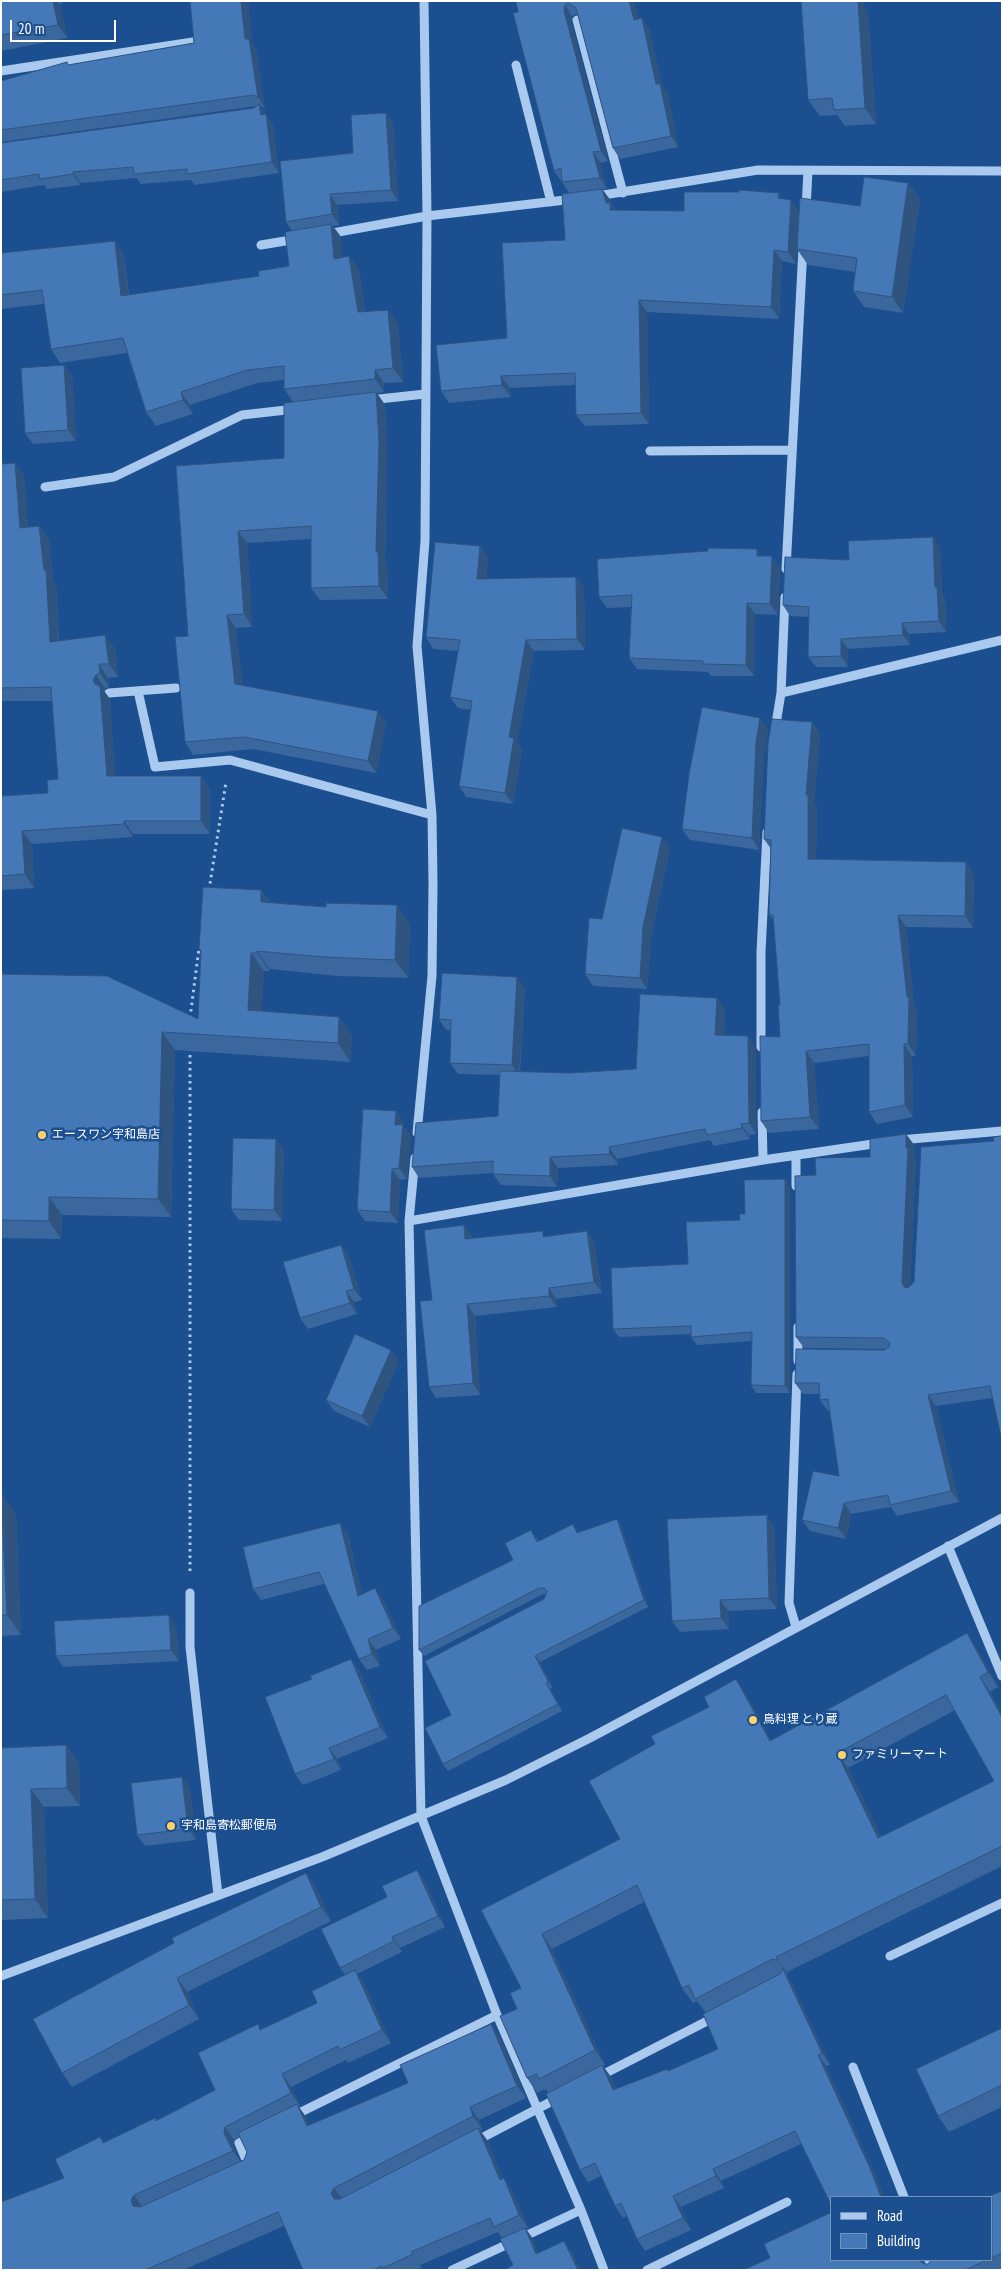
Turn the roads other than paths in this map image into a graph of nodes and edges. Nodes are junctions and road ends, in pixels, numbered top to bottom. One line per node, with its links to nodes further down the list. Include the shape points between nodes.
1 (424, 1): 10 (street)
2 (577, 20): 8 (street)
3 (193, 42): 5 (street)
4 (516, 65): 9 (street)
5 (1, 71)
6 (808, 170): 7 (street); 8 (street, via 758,170); 11 (street)
7 (1002, 171)
8 (623, 193): 9 (street)
9 (551, 202): 10 (street)
10 (427, 216): 12 (street); 16 (street)
11 (805, 218)
12 (319, 235)
13 (310, 237): 15 (street)
14 (804, 238): 19 (street)
15 (261, 245)
16 (425, 394): 17 (street); 30 (street, via 425,541 417,646)
17 (359, 401)
18 (301, 408): 21 (street, via 242,415 114,477)
19 (791, 450): 20 (street); 22 (street)
20 (650, 451)
21 (45, 487)
22 (786, 576)
23 (786, 586): 27 (street)
24 (1002, 640): 27 (street)
25 (176, 688): 26 (street)
26 (138, 691): 28 (street); 30 (street, via 155,767 230,760)
27 (781, 693): 29 (street)
28 (110, 694)
29 (773, 737)
30 (432, 814): 36 (street, via 432,976)
31 (767, 824): 32 (street, via 761,952)
32 (761, 1059)
33 (762, 1105): 40 (street)
34 (1002, 1131): 35 (street)
35 (923, 1137): 37 (street); 39 (street)
36 (416, 1143)
37 (923, 1146)
38 (415, 1152): 42 (street)
39 (796, 1156): 40 (street); 41 (street)
40 (763, 1160): 42 (street)
41 (796, 1196)
42 (409, 1221): 49 (street, via 424,1664)
43 (798, 1314): 47 (street, via 803,1354 790,1603)
44 (1002, 1518): 45 (street)
45 (948, 1546): 47 (street); 48 (street)
46 (190, 1594): 50 (street, via 190,1648)
47 (796, 1627): 49 (street, via 590,1738 506,1780)
48 (1002, 1676)
49 (421, 1816): 50 (street); 55 (street)
50 (218, 1896): 53 (street)
51 (1002, 1903): 52 (street)
52 (890, 1956)
53 (1, 1976)
54 (723, 2013): 57 (street)
55 (497, 2015): 59 (street); 60 (street)
56 (853, 2067): 64 (street)
57 (590, 2082)
58 (572, 2091): 59 (street)
59 (537, 2109): 62 (street); 66 (street)
60 (284, 2121)
61 (266, 2130): 63 (street, via 239,2143 250,2167)
62 (468, 2145)
63 (241, 2171)
64 (904, 2196)
65 (787, 2202): 69 (street)
66 (581, 2210): 67 (street); 68 (street)
67 (452, 2270)
68 (604, 2270)
69 (647, 2270)

